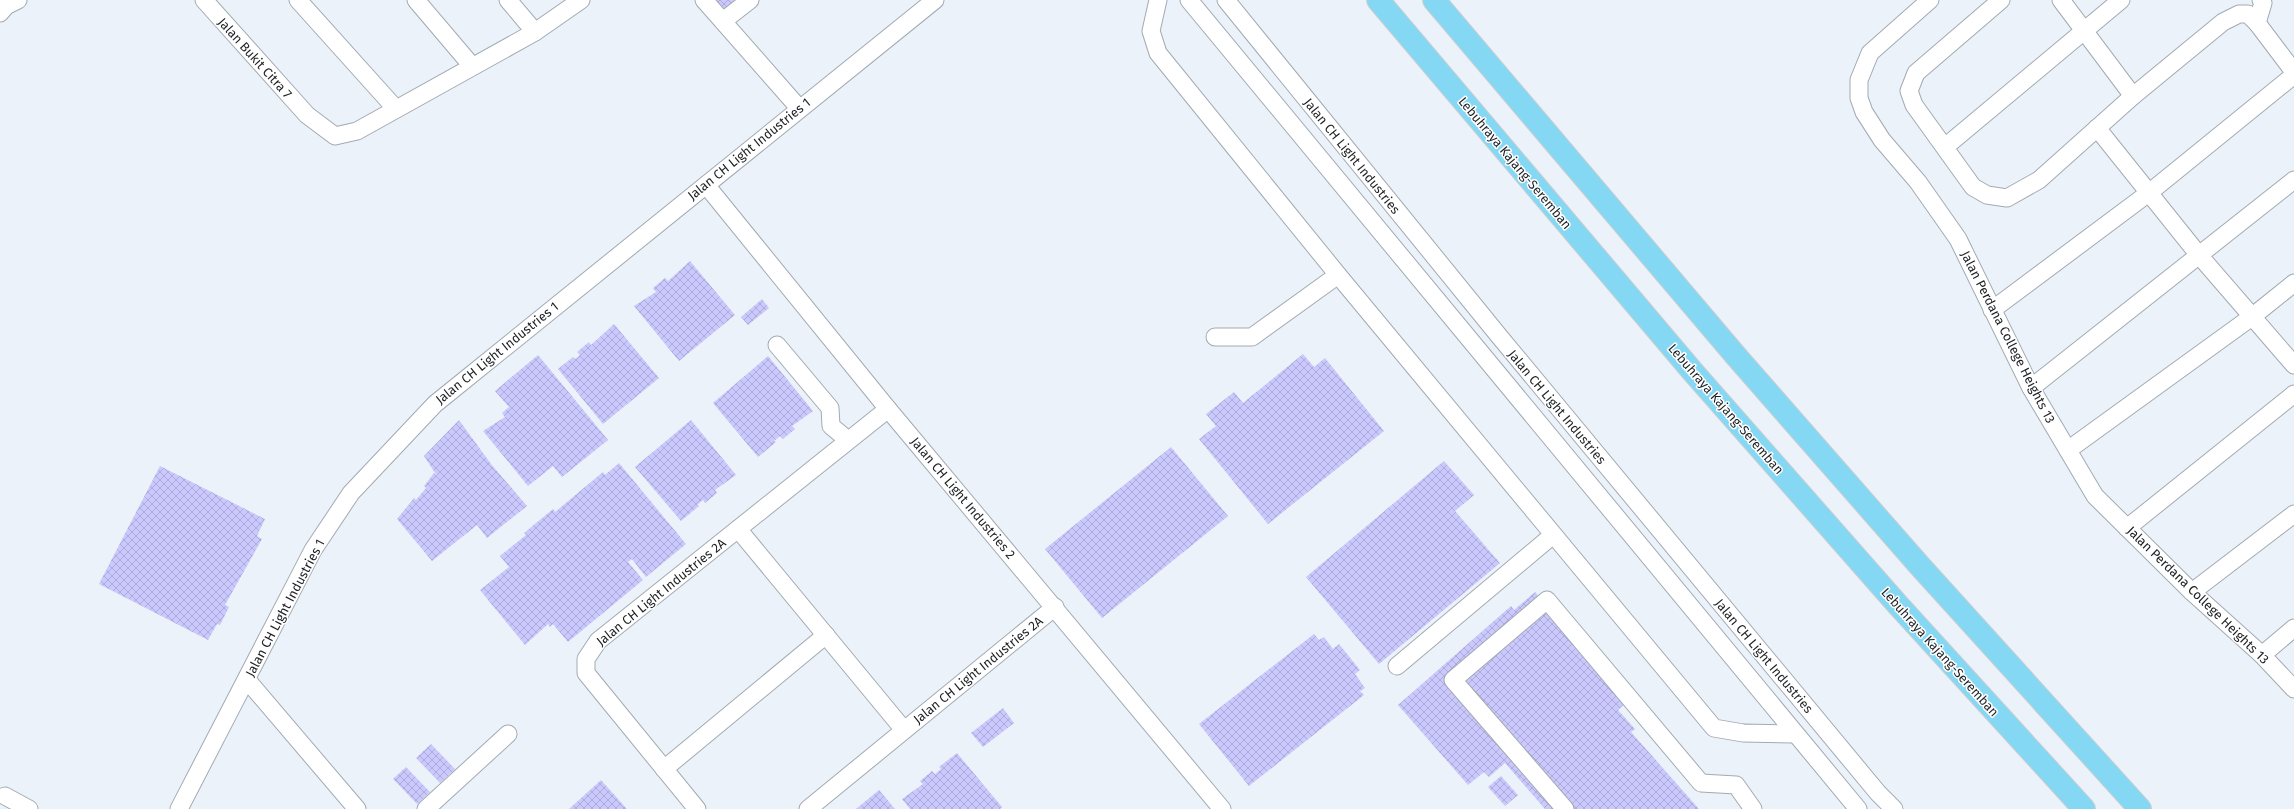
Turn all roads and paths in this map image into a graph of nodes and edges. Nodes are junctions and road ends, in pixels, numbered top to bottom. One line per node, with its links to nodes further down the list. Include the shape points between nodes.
1 (204, 0): 28 (street, Jalan Bukit Citra 7, via 307,115 335,136 357,131)
2 (298, 0): 28 (street)
3 (416, 0): 23 (street)
4 (508, 0): 22 (street)
5 (581, 0): 22 (street, Jalan Bukit Citra 7)
6 (704, 0): 19 (street)
7 (750, 0): 19 (street)
8 (936, 0): 27 (street, Jalan CH Light Industries 1)
9 (1158, 0): 35 (street, via 1151,31 1158,53)
10 (1189, 0): 61 (street, Jalan CH Light Industries)
11 (1226, 0): 63 (street, Jalan CH Light Industries, via 1494,330)
12 (1378, 0): 76 (highway, Lebuhraya Kajang-Seremban, via 1693,372 1898,605)
13 (1434, 0): 77 (highway, via 1736,356 1919,565)
14 (1930, 0): 37 (street, Jalan Perdana College Heights 13, via 1870,53 1859,80 1859,98 1864,112 1882,140 1918,182 1958,239)
15 (2001, 0): 30 (street, via 1916,73 1909,90 1914,105)
16 (2061, 0): 21 (street)
17 (2121, 0): 21 (street)
18 (2262, 0): 20 (street)
19 (723, 21): 27 (street)
20 (2257, 23): 24 (street); 26 (street, via 2248,14 2239,14 2223,22)
21 (2083, 30): 26 (street); 30 (street)
22 (535, 32): 23 (street, Jalan Bukit Citra 7)
23 (472, 66): 28 (street, Jalan Bukit Citra 7)
24 (2294, 72)
25 (2294, 75): 33 (street)
26 (2133, 96): 29 (street)
27 (799, 108): 32 (street, Jalan CH Light Industries 1)
28 (396, 109)
29 (2097, 128): 30 (street, via 2039,180 2007,198 1988,195 1973,187); 33 (street)
30 (1945, 147)
31 (2294, 180): 34 (street)
32 (706, 185): 44 (street, Jalan CH Light Industries 2); 57 (street, Jalan CH Light Industries 1, via 435,404 381,459 351,493 313,550)
33 (2150, 192): 34 (street); 37 (street)
34 (2198, 254): 38 (street); 42 (street)
35 (1338, 275): 39 (street, via 1252,336); 50 (street)
36 (2294, 283): 38 (street)
37 (1992, 310): 42 (street, Jalan Perdana College Heights 13)
38 (2253, 316): 41 (street); 46 (street)
39 (1215, 337)
40 (777, 345): 45 (street, via 830,408 832,426)
41 (2294, 365)
42 (2031, 388): 46 (street, Jalan Perdana College Heights 13)
43 (2294, 394): 48 (street)
44 (888, 409): 45 (street, Jalan CH Light Industries 2A); 52 (street, Jalan CH Light Industries 2)
45 (848, 440): 49 (street, Jalan CH Light Industries 2A)
46 (2068, 450): 48 (street, Jalan Perdana College Heights 13, via 2095,496)
47 (2294, 514): 51 (street)
48 (2127, 528): 51 (street, Jalan Perdana College Heights 13)
49 (738, 529): 54 (street); 62 (street, Jalan CH Light Industries 2A, via 598,641 586,659 586,673)
50 (1553, 535): 56 (street); 61 (street, via 1714,728 1742,733)
51 (2192, 592): 55 (street, Jalan Perdana College Heights 13)
52 (1055, 607): 59 (street, Jalan CH Light Industries 2A); 71 (street, Jalan CH Light Industries 2)
53 (2294, 628): 55 (street)
54 (826, 635): 59 (street); 62 (street)
55 (2262, 655): 58 (street, Jalan Perdana College Heights 13)
56 (1397, 666)
57 (247, 680): 66 (street, Jalan CH Light Industries 1); 67 (street)
58 (2294, 689)
59 (904, 730): 70 (street, Jalan CH Light Industries 2A)
60 (508, 734): 68 (street)
61 (1795, 734): 74 (street, Jalan CH Light Industries)
62 (664, 769): 69 (street, Jalan CH Light Industries 2A)
63 (1878, 793): 74 (street); 75 (street, Jalan CH Light Industries)
64 (5, 796): 65 (street)
65 (29, 809)
66 (179, 809)
67 (358, 809)
68 (426, 809)
69 (697, 809)
70 (808, 809)
71 (1222, 809)
72 (1565, 809): 73 (street, via 1453,680 1547,600 1701,783 1736,785)
73 (1754, 809)
74 (1858, 809)
75 (1894, 809)
76 (2084, 809)
77 (2140, 809)

